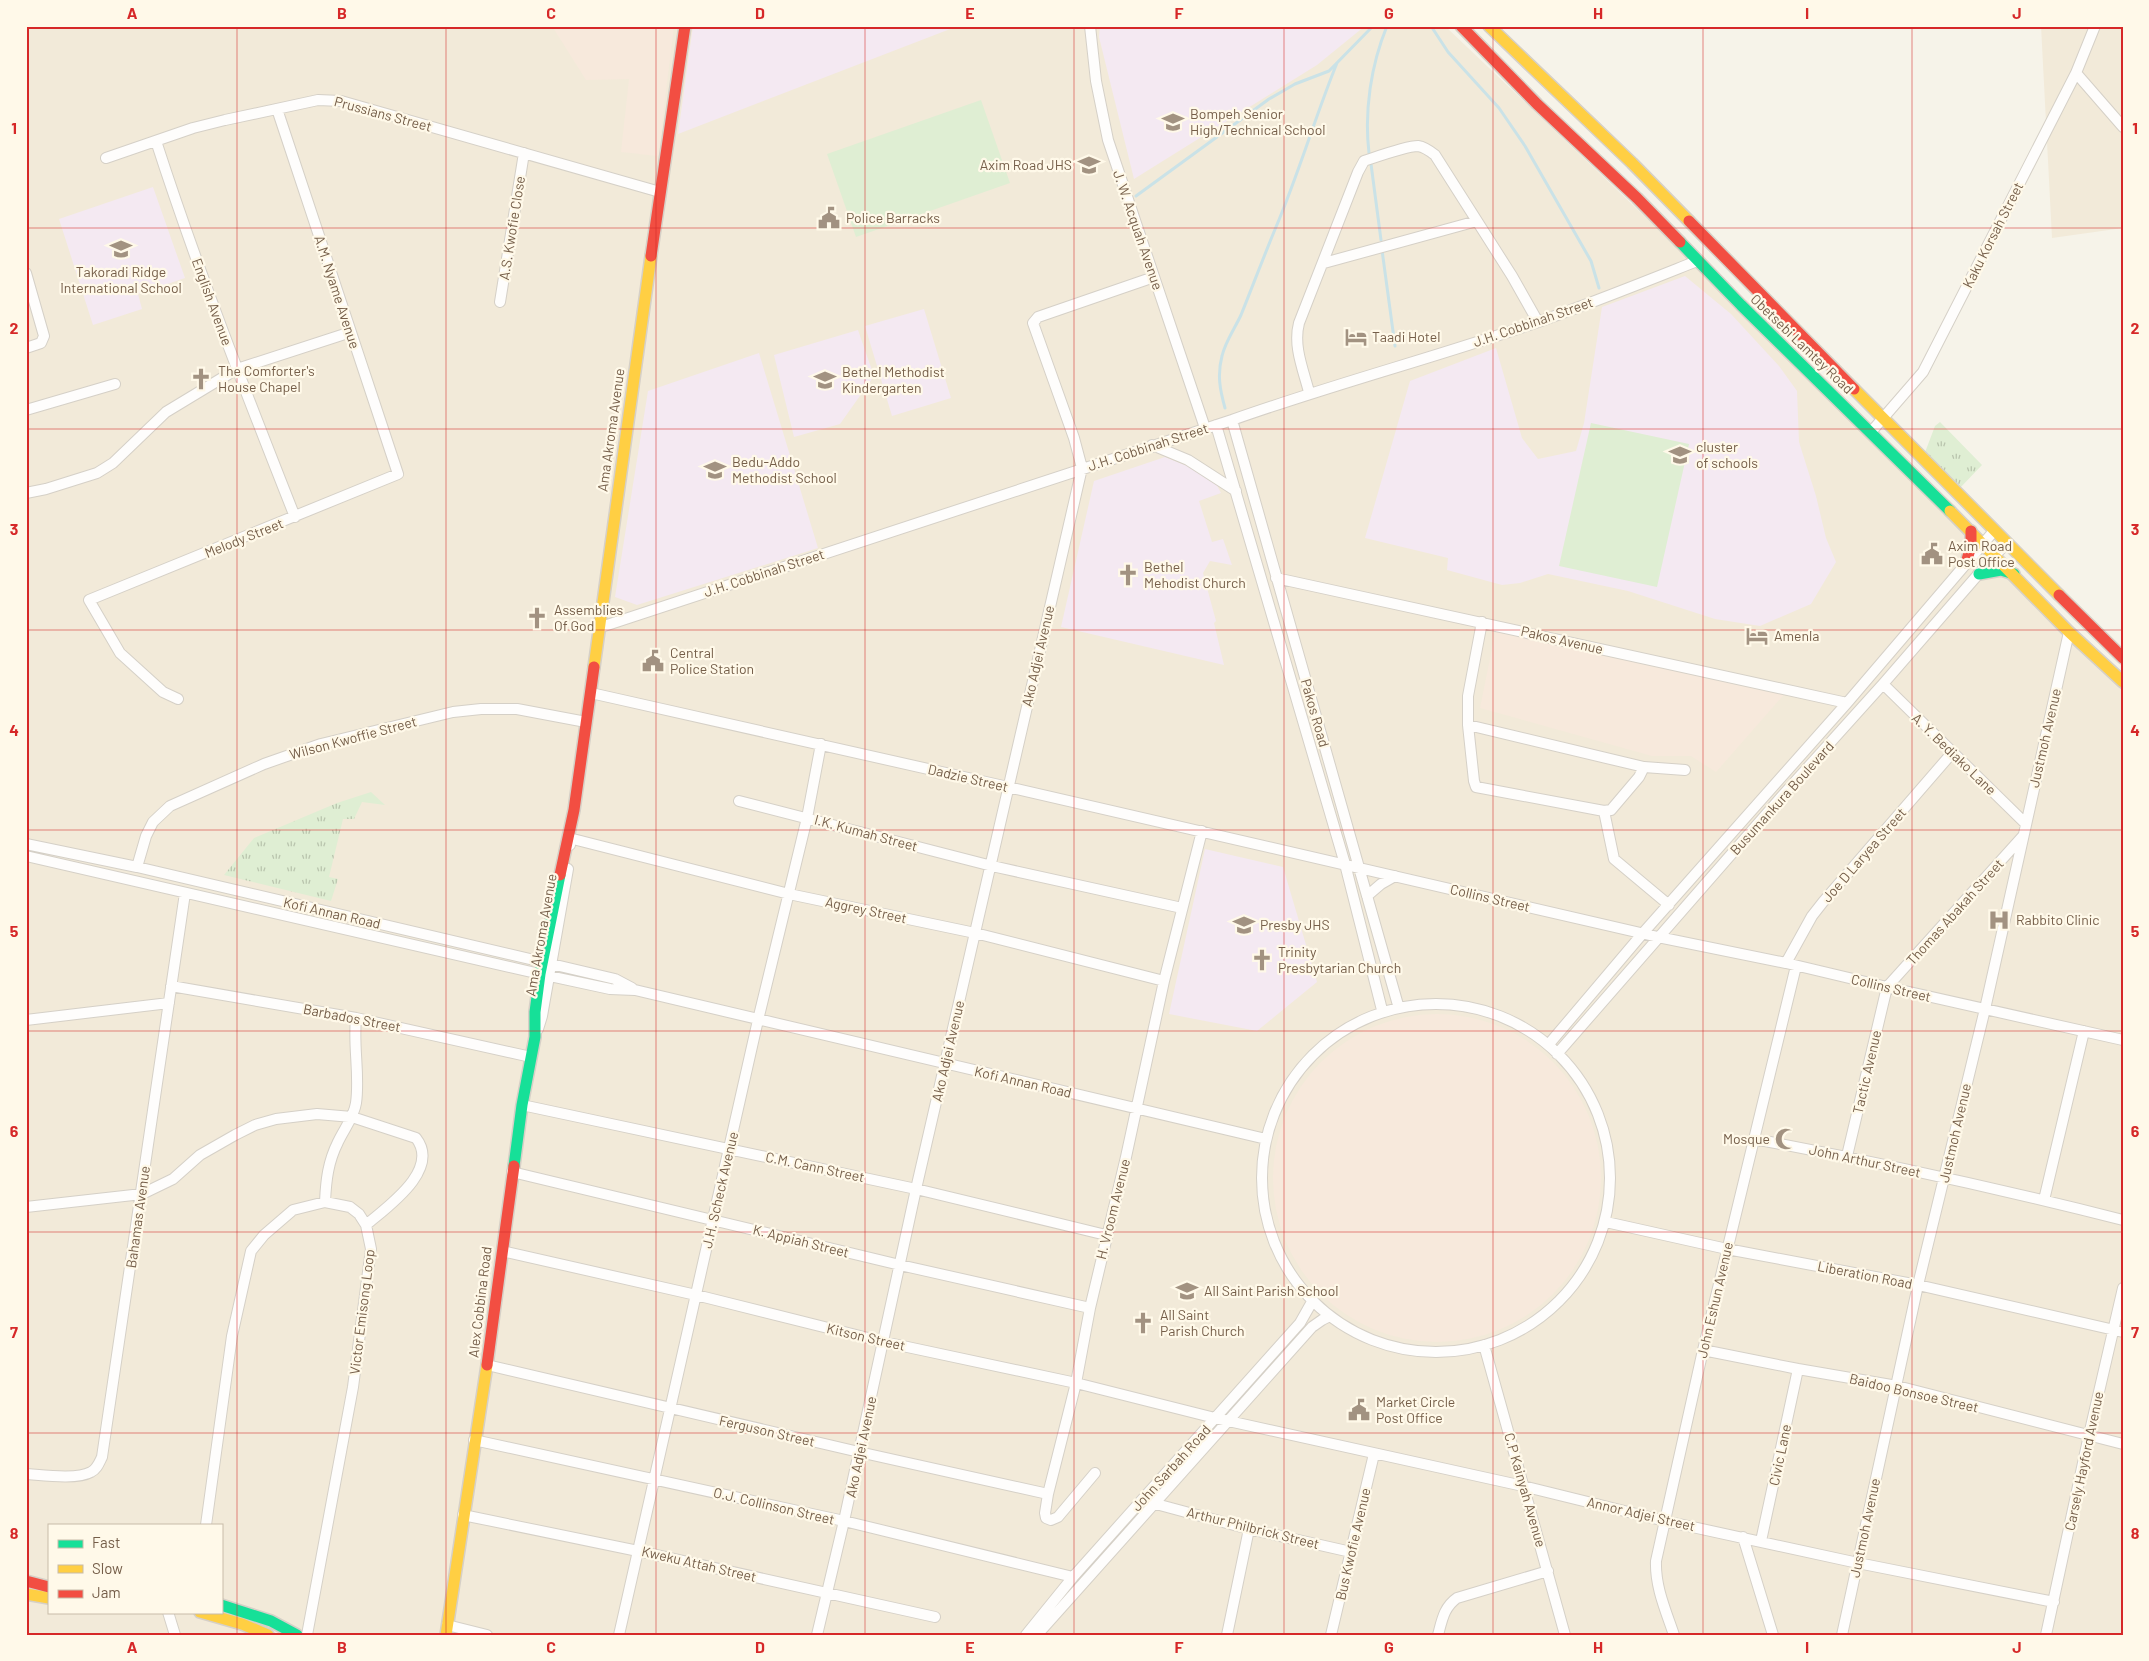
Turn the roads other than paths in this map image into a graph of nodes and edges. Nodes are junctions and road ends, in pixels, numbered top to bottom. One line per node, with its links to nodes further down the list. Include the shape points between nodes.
1 (685, 26): 12 (main road, Ama Akroma Avenue)
2 (1090, 26): 17 (street, J. W. Acquah Avenue, via 1096,81 1108,140)
3 (1461, 26): 14 (main road, Obetsebi Lamtey Road)
4 (1489, 26): 27 (main road, Obetsebi Lamtey Road, via 1632,163)
5 (2095, 26): 6 (street, Kaku Korsah Street)
6 (2076, 73): 8 (street); 27 (street, Kaku Korsah Street, via 1923,372)
7 (277, 109): 9 (street, Prussians Street, via 193,128); 10 (street, Prussians Street, via 318,100 341,101); 20 (street, A.M. Nyame Avenue)
8 (2123, 127)
9 (156, 141): 11 (street, Prussians Street); 22 (street, English Avenue)
10 (524, 154): 12 (street, Prussians Street); 18 (street, A.S. Kwofie Close)
11 (106, 158)
12 (660, 192): 47 (main road, Ama Akroma Avenue)
13 (1477, 220): 15 (street); 15 (street, via 1435,155 1427,148 1417,146 1374,158 1364,161 1358,172); 19 (street)
14 (1697, 261): 19 (street, J.H. Cobbinah Street); 30 (main road, Obetsebi Lamtey Road)
15 (1324, 263): 24 (street, via 1296,335)
16 (26, 273): 21 (street, via 44,336 41,343)
17 (1154, 277): 29 (street, J. W. Acquah Avenue); 32 (street, via 1038,317 1033,323)
18 (500, 302)
19 (1538, 322): 24 (street, J.H. Cobbinah Street)
20 (351, 332): 22 (street); 33 (street, A.M. Nyame Avenue)
21 (26, 348)
22 (237, 369): 35 (street, via 166,412 113,463 97,473); 36 (street, English Avenue)
23 (115, 384): 25 (street)
24 (1309, 392): 26 (street, J.H. Cobbinah Street)
25 (26, 410)
26 (1232, 420): 28 (street, J.H. Cobbinah Street); 45 (street, Pakos Road)
27 (1884, 420): 30 (street, Kaku Korsah Street); 37 (main road, Obetsebi Lamtey Road)
28 (1216, 425): 29 (street, J.H. Cobbinah Street); 34 (street, Pakos Road)
29 (1205, 428): 31 (street, J.H. Cobbinah Street)
30 (1871, 432): 38 (main road, Obetsebi Lamtey Road)
31 (1152, 445): 32 (street, J.H. Cobbinah Street); 34 (street, via 1188,460)
32 (1082, 468): 47 (street, J.H. Cobbinah Street); 61 (street, Ako Adjei Avenue)
33 (398, 474): 36 (street, Melody Street)
34 (1236, 491): 71 (street, Pakos Road)
35 (26, 493)
36 (296, 517): 53 (street, Melody Street, via 89,600 120,653 163,692)
37 (1994, 530): 39 (main road, Obetsebi Lamtey Road); 40 (street, Busumankura Boulevard)
38 (1971, 531): 40 (main road, Obetsebi Lamtey Road); 42 (main road)
39 (2007, 543): 41 (street, Busumankura Boulevard); 49 (main road, Obetsebi Lamtey Road)
40 (1983, 544): 41 (main road, Obetsebi Lamtey Road); 42 (street, Busumankura Boulevard)
41 (1995, 555): 43 (street, Busumankura Boulevard); 44 (main road, Obetsebi Lamtey Road)
42 (1966, 563): 54 (street, Busumankura Boulevard)
43 (1979, 574): 44 (main road, via 2000,570); 51 (street, Busumankura Boulevard)
44 (2014, 574): 48 (main road, Obetsebi Lamtey Road)
45 (1276, 578): 46 (street, Pakos Avenue); 74 (street, Pakos Road)
46 (1482, 622): 54 (street, Pakos Avenue); 56 (street, via 1468,696)
47 (598, 628): 52 (main road, Ama Akroma Avenue)
48 (2069, 632): 50 (main road, Obetsebi Lamtey Road); 65 (street, Justmoh Avenue)
49 (2123, 658)
50 (2123, 682)
51 (1883, 684): 58 (street, A. Y. Bediako Lane); 83 (street, Busumankura Boulevard)
52 (591, 693): 55 (main road, Ama Akroma Avenue); 57 (street, Dadzie Street)
53 (178, 699)
54 (1847, 703): 79 (street, Busumankura Boulevard)
55 (586, 722): 68 (main road, Ama Akroma Avenue); 73 (street, Wilson Kwoffie Street, via 517,709 481,709 453,712 321,744 264,764 170,806 146,836)
56 (1468, 725): 59 (street); 63 (street, via 1476,787)
57 (821, 744): 61 (street, Dadzie Street); 64 (street, J.H. Scheck Avenue)
58 (1952, 753): 65 (street, A. Y. Bediako Lane); 84 (street, Joe D Laryea Street, via 1818,909)
59 (1644, 767): 60 (street); 63 (street, via 1616,808)
60 (1685, 770)
61 (1008, 787): 66 (street, Dadzie Street); 72 (street, Ako Adjei Avenue)
62 (739, 801): 64 (street, I.K. Kumah Street)
63 (1604, 811): 79 (street, via 1614,859)
64 (808, 818): 72 (street, I.K. Kumah Street); 77 (street, J.H. Scheck Avenue)
65 (2026, 824): 67 (street, Justmoh Avenue)
66 (1202, 831): 71 (street, Dadzie Street); 80 (street, H. Vroom Avenue)
67 (2023, 836): 88 (street, Thomas Abakah Street); 91 (street, Justmoh Avenue)
68 (569, 838): 77 (street, Aggrey Street); 85 (main road, Ama Akroma Avenue, via 563,856)
69 (26, 844): 73 (street, Kofi Annan Road)
70 (26, 856): 76 (street, Kofi Annan Road)
71 (1345, 864): 74 (street, Collins Street); 92 (street, Pakos Road)
72 (992, 866): 80 (street, I.K. Kumah Street); 81 (street, Ako Adjei Avenue)
73 (137, 867): 85 (street, Kofi Annan Road)
74 (1360, 868): 75 (street, Collins Street); 78 (street, Pakos Road)
75 (1394, 876): 78 (street); 82 (street, Collins Street)
76 (185, 893): 85 (street, Kofi Annan Road); 87 (street, Bahamas Avenue)
77 (788, 894): 81 (street, Aggrey Street); 95 (street, J.H. Scheck Avenue)
78 (1367, 896): 90 (street, Pakos Road)
79 (1668, 905): 82 (street, Busumankura Boulevard)
80 (1182, 908): 86 (street, H. Vroom Avenue)
81 (975, 933): 86 (street, Aggrey Street); 101 (street, Ako Adjei Avenue)
82 (1643, 933): 83 (street); 98 (street, Busumankura Boulevard)
83 (1658, 937): 84 (street, Collins Street); 99 (street, Busumankura Boulevard)
84 (1791, 964): 88 (street, Collins Street); 106 (street, John Eshun Avenue)
85 (546, 969): 95 (street, Kofi Annan Road, via 610,989 635,990); 100 (main road, Alex Cobbina Road, via 534,1012 535,1037)
86 (1164, 981): 103 (street, H. Vroom Avenue)
87 (171, 986): 89 (street, Bahamas Avenue); 93 (street, Barbados Street)
88 (1887, 988): 91 (street, Collins Street); 108 (street, Tactic Avenue)
89 (169, 1004): 94 (street); 112 (street, Bahamas Avenue)
90 (1398, 1005): 92 (street); 98 (street, via 1451,1004 1503,1017)
91 (1985, 1009): 96 (street, Collins Street); 110 (street, Justmoh Avenue)
92 (1382, 1010): 105 (street, via 1326,1043 1298,1072 1277,1107)
93 (356, 1018): 100 (street, Barbados Street); 104 (street, via 354,1039 358,1080)
94 (26, 1020)
95 (758, 1020): 101 (street, Kofi Annan Road); 107 (street, J.H. Scheck Avenue)
96 (2084, 1031): 97 (street, Collins Street); 113 (street)
97 (2123, 1040)
98 (1548, 1044): 99 (street)
99 (1557, 1054): 118 (street, via 1582,1080 1603,1124 1611,1173)
100 (531, 1056): 102 (main road, Alex Cobbina Road)
101 (946, 1064): 103 (street, Kofi Annan Road); 111 (street, Ako Adjei Avenue)
102 (522, 1105): 107 (street, C.M. Cann Street); 109 (main road, Alex Cobbina Road)
103 (1135, 1107): 105 (street, Kofi Annan Road); 120 (street, H. Vroom Avenue)
104 (352, 1116): 112 (street, via 317,1114 255,1126 200,1155 165,1184); 114 (street, via 327,1171); 119 (street, via 416,1138 421,1144 418,1174 407,1190)
105 (1266, 1139): 127 (street, via 1262,1189 1270,1234 1290,1274)
106 (1754, 1139): 108 (street, John Arthur Street); 121 (street, John Eshun Avenue)
107 (729, 1149): 111 (street, C.M. Cann Street); 116 (street, J.H. Scheck Avenue)
108 (1847, 1156): 110 (street, John Arthur Street)
109 (512, 1172): 116 (street, K. Appiah Street); 122 (main road, Alex Cobbina Road)
110 (1945, 1178): 113 (street, John Arthur Street); 124 (street, Justmoh Avenue)
111 (916, 1189): 120 (street, C.M. Cann Street); 123 (street, Ako Adjei Avenue)
112 (142, 1194): 115 (street); 147 (street, Bahamas Avenue, via 102,1457 89,1474)
113 (2044, 1200): 117 (street, John Arthur Street)
114 (325, 1202): 119 (street, via 350,1208); 155 (street, via 293,1210 250,1251 232,1336)
115 (26, 1207)
116 (713, 1220): 123 (street, K. Appiah Street); 126 (street, J.H. Scheck Avenue)
117 (2123, 1220)
118 (1606, 1222): 121 (street, Liberation Road); 132 (street, via 1588,1263 1561,1299 1525,1327)
119 (366, 1225): 178 (street, Victor Emisong Loop, via 371,1249 353,1387)
120 (1106, 1236): 128 (street, H. Vroom Avenue)
121 (1727, 1249): 124 (street, Liberation Road); 133 (street, John Eshun Avenue)
122 (502, 1251): 126 (street, Kitson Street); 134 (main road, Alex Cobbina Road)
123 (900, 1265): 128 (street, K. Appiah Street); 131 (street, Ako Adjei Avenue)
124 (1918, 1284): 130 (street, Liberation Road); 137 (street, Justmoh Avenue)
125 (2123, 1288): 130 (street, Carsely Hayford Avenue)
126 (696, 1295): 131 (street, Kitson Street); 138 (street, J.H. Scheck Avenue)
127 (1313, 1300): 129 (street); 139 (street, John Sarbah Road, via 1300,1323)
128 (1090, 1308): 136 (street, H. Vroom Avenue)
129 (1330, 1316): 132 (street, via 1380,1343 1414,1350 1449,1351); 140 (street, John Sarbah Road, via 1312,1327)
130 (2118, 1331): 141 (street, Carsely Hayford Avenue)
131 (884, 1342): 136 (street, Kitson Street); 144 (street, Ako Adjei Avenue)
132 (1484, 1345): 149 (street, C.P Kainyah Avenue)
133 (1703, 1350): 135 (street, Baidoo Bonsoe Street); 154 (street, John Eshun Avenue)
134 (487, 1366): 138 (street, Ferguson Street); 142 (main road, Alex Cobbina Road)
135 (1798, 1370): 137 (street, Baidoo Bonsoe Street); 158 (street, Civic Lane)
136 (1076, 1384): 139 (street, Kitson Street); 150 (street, H. Vroom Avenue)
137 (1897, 1386): 141 (street, Baidoo Bonsoe Street); 161 (street, Justmoh Avenue)
138 (670, 1409): 144 (street, Ferguson Street); 148 (street, J.H. Scheck Avenue)
139 (1215, 1418): 140 (street, Kitson Street); 163 (street, John Sarbah Road)
140 (1230, 1420): 145 (street, Annor Adjei Street); 151 (street, John Sarbah Road)
141 (2089, 1435): 143 (street, Baidoo Bonsoe Street); 169 (street, Carsely Hayford Avenue)
142 (474, 1440): 148 (street, O.J. Collinson Street); 152 (main road, Alex Cobbina Road)
143 (2123, 1444)
144 (859, 1452): 150 (street, Ferguson Street); 153 (street, Ako Adjei Avenue)
145 (1374, 1454): 149 (street, Annor Adjei Street); 160 (street, Bus Kwofie Avenue)
146 (1095, 1473): 150 (street, H. Vroom Avenue, via 1058,1517 1051,1520 1045,1513)
147 (26, 1474)
148 (654, 1479): 153 (street, O.J. Collinson Street); 159 (street, J.H. Scheck Avenue)
149 (1524, 1486): 154 (street, Annor Adjei Street); 162 (street, C.P Kainyah Avenue)
150 (1048, 1494)
151 (1156, 1504): 156 (street, Arthur Philbrick Street); 183 (street, John Sarbah Road, via 1086,1577)
152 (463, 1515): 159 (street, Kweku Attah Street); 174 (main road, Alex Cobbina Road)
153 (844, 1521): 163 (street, O.J. Collinson Street); 166 (street, Ako Adjei Avenue)
154 (1665, 1521): 157 (street, Annor Adjei Street); 188 (street, John Eshun Avenue, via 1656,1574)
155 (206, 1524)
156 (1249, 1529): 160 (street, Arthur Philbrick Street); 184 (street)
157 (1743, 1537): 158 (street, Annor Adjei Street); 189 (street)
158 (1761, 1541): 161 (street, Annor Adjei Street)
159 (638, 1551): 166 (street, Kweku Attah Street); 180 (street, J.H. Scheck Avenue)
160 (1350, 1552): 185 (street, Bus Kwofie Avenue)
161 (1858, 1563): 169 (street, Annor Adjei Street); 190 (street, Justmoh Avenue)
162 (1548, 1571): 186 (street, via 1457,1598 1445,1610); 187 (street, C.P Kainyah Avenue)
163 (1073, 1577): 182 (street, John Sarbah Road)
164 (26, 1581): 165 (main road)
165 (48, 1587)
166 (827, 1593): 173 (street, Kweku Attah Street); 181 (street, Ako Adjei Avenue)
167 (26, 1594): 168 (main road)
168 (48, 1598)
169 (2054, 1602): 191 (street, Carsely Hayford Avenue)
170 (222, 1605): 177 (main road, via 271,1621)
171 (169, 1614): 175 (street)
172 (207, 1614): 176 (main road)
173 (935, 1617)
174 (447, 1630): 179 (street)
175 (175, 1635)
176 (268, 1635)
177 (297, 1635)
178 (307, 1635)
179 (487, 1635)
180 (619, 1635)
181 (817, 1635)
182 (1026, 1635)
183 (1037, 1635)
184 (1227, 1635)
185 (1331, 1635)
186 (1438, 1635)
187 (1565, 1635)
188 (1674, 1635)
189 (1773, 1635)
190 (1842, 1635)
191 (2046, 1635)

